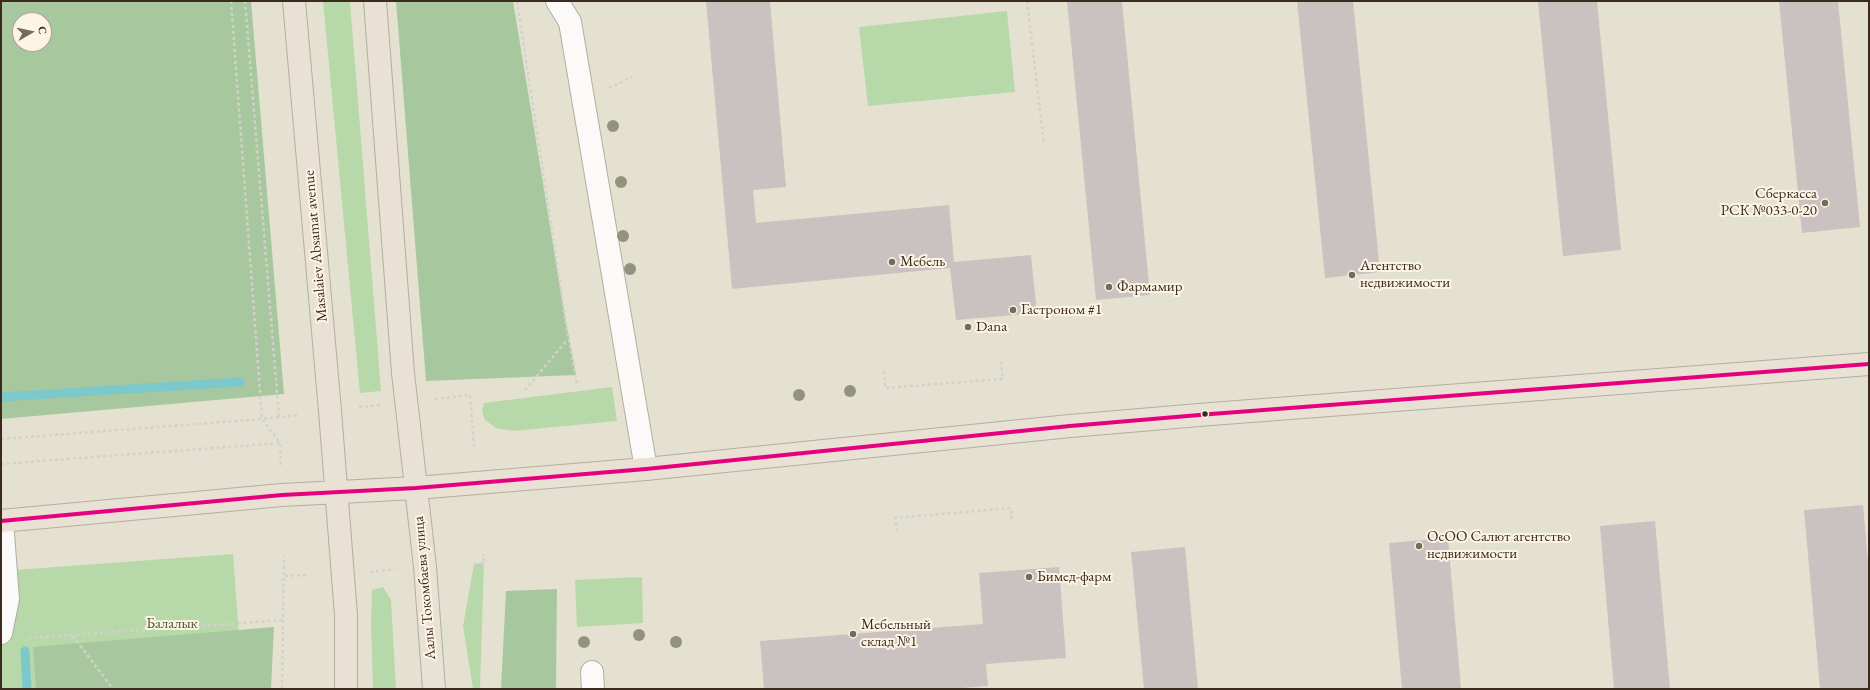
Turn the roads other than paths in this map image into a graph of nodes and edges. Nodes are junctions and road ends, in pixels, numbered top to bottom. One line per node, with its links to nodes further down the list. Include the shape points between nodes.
1 (294, 1): 7 (main road, Masalaiev Absamat avenue)
2 (375, 1): 6 (main road, via 403,373)
3 (557, 1): 5 (street, via 570,22)
4 (1869, 364): 5 (main road, via 1187,416)
5 (646, 469): 6 (main road)
6 (416, 488): 7 (main road); 11 (main road, Аалы Токомбаева улица)
7 (337, 492): 8 (main road); 10 (main road, via 346,615)
8 (1, 522): 9 (street, via 8,598)
9 (1, 633)
10 (346, 689)
11 (434, 689)

